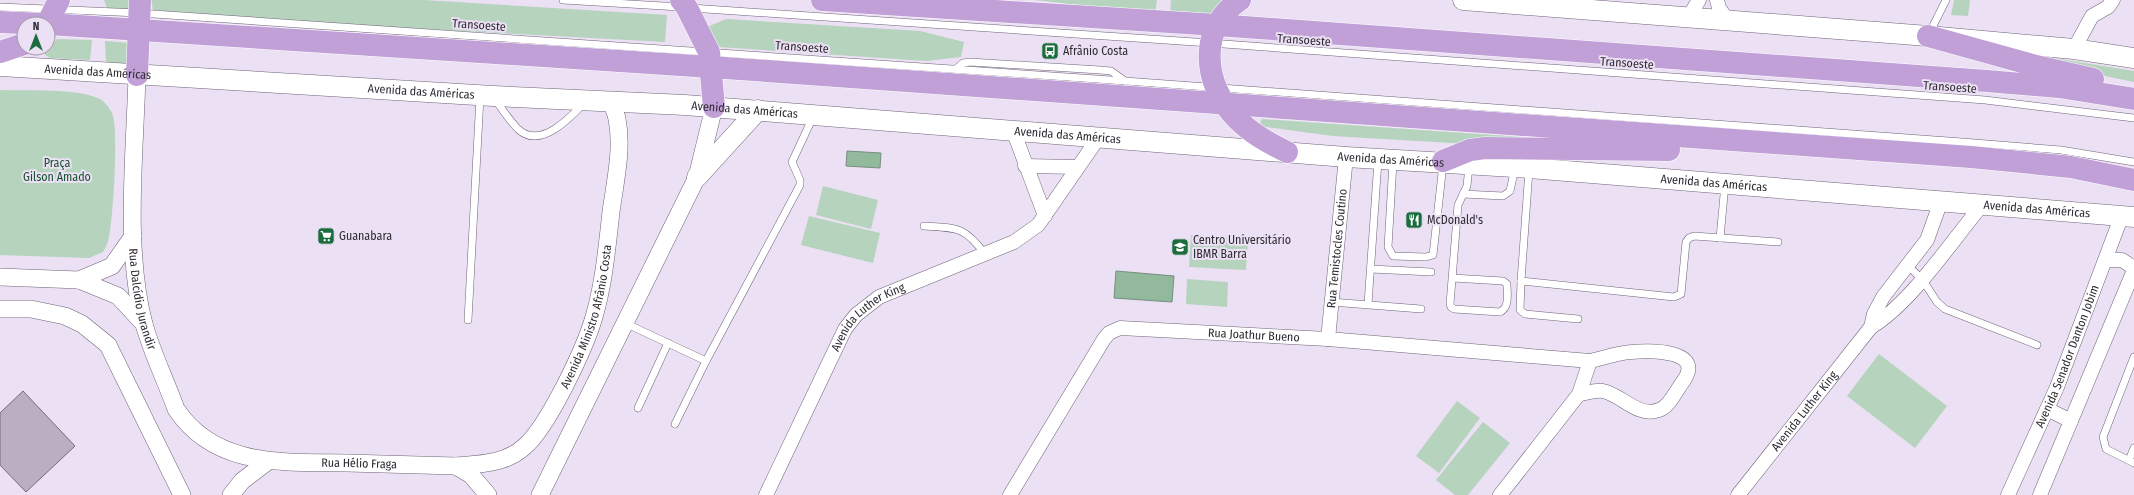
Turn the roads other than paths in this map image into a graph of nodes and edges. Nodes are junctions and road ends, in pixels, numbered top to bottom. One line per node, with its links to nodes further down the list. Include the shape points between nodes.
1 (563, 0): 10 (lane, Transoeste)
2 (822, 0): 12 (highway)
3 (985, 0): 12 (highway)
4 (1240, 0): 19 (highway, via 1233,5)
5 (1463, 0): 15 (main road)
6 (1699, 0): 15 (street)
7 (1717, 0): 17 (street)
8 (1946, 0): 20 (lane)
9 (2113, 0): 22 (street, via 2108,7 2092,16)
10 (684, 4): 19 (lane, Transoeste, via 970,28 981,33 1079,40 1103,41 1118,38); 25 (highway)
11 (0, 7): 14 (lane)
12 (1017, 13): 19 (highway)
13 (139, 14): 14 (highway); 25 (highway); 27 (highway)
14 (50, 16)
15 (1688, 18): 17 (main road)
16 (16, 20): 18 (highway)
17 (1728, 21): 20 (main road)
18 (0, 22)
19 (1213, 34): 30 (highway, via 1208,57 1210,71); 31 (highway, via 1987,80); 37 (lane, Transoeste, via 1985,100)
20 (1928, 36): 22 (main road); 28 (highway, via 2036,66)
21 (16, 47): 23 (highway)
22 (2074, 49): 24 (main road)
23 (0, 52)
24 (2134, 58)
25 (710, 60): 30 (highway); 30 (lane, Transoeste, via 956,69 963,63 970,62 1100,70 1111,72 1125,81); 34 (highway)
26 (0, 66): 27 (main road, Avenida das Américas)
27 (137, 75): 29 (main road, Avenida das Américas); 59 (street, Rua Dalcídio Jurandir)
28 (2134, 86)
29 (486, 95): 32 (main road, Avenida das Américas); 32 (lane, via 519,130 530,134 554,130); 78 (lane)
30 (1220, 96): 40 (highway); 41 (highway, via 1235,118 1259,138); 45 (lane, Transoeste, via 1962,142 2061,150)
31 (2134, 99)
32 (586, 101): 33 (main road, Avenida das Américas)
33 (611, 102): 34 (main road, Avenida das Américas); 96 (street, Avenida Ministro Afrânio Costa, via 617,118 618,162 602,283 585,341 536,434 525,447 510,457 495,462)
34 (714, 107): 35 (main road, Avenida das Américas); 50 (street)
35 (758, 110): 36 (main road, Avenida das Américas); 50 (main road)
36 (814, 115): 38 (main road, Avenida das Américas); 86 (lane, via 792,162 800,185)
37 (2134, 118)
38 (1013, 130): 39 (main road, Avenida das Américas); 47 (street)
39 (1099, 137): 41 (main road, Avenida das Américas); 48 (street, Avenida Luther King)
40 (1719, 139): 44 (highway, via 1702,146 1672,150 1485,148 1470,150); 51 (highway, via 1971,157 2071,167)
41 (1288, 152): 42 (main road, Avenida das Américas)
42 (1346, 157): 43 (main road, Avenida das Américas); 73 (street, Rua Temistocles Coutino)
43 (1386, 159): 44 (main road, Avenida das Américas); 44 (lane, via 1388,247 1392,256 1433,255); 65 (lane)
44 (1443, 162): 46 (main road, Avenida das Américas)
45 (2134, 162)
46 (1469, 164): 49 (main road, Avenida das Américas); 53 (lane, via 1467,186)
47 (1025, 166): 48 (street); 56 (street)
48 (1078, 167): 56 (street, Avenida Luther King)
49 (1522, 167): 52 (main road, Avenida das Américas); 53 (lane, via 1508,193 1498,196); 72 (lane)
50 (697, 177): 79 (street)
51 (2134, 180)
52 (1725, 184): 54 (main road, Avenida das Américas); 60 (lane)
53 (1463, 194): 69 (lane, via 1458,205)
54 (1941, 202): 55 (main road, Avenida das Américas); 64 (street, Avenida Luther King, via 1927,240)
55 (1982, 205): 57 (main road, Avenida das Américas); 70 (street, Avenida Luther King)
56 (1045, 216): 62 (street, Avenida Luther King, via 1028,234)
57 (2128, 216): 63 (street, Avenida Senador Danton Jobim)
58 (924, 226): 62 (lane, via 960,230 974,239)
59 (133, 236): 71 (street, via 112,266); 80 (street, Rua Dalcídio Jurandir, via 136,279)
60 (1720, 238): 61 (lane); 72 (lane, via 1689,238 1686,242 1681,294 1674,297)
61 (1778, 242)
62 (985, 254): 101 (street, Avenida Luther King, via 879,297 856,315 845,329)
63 (2106, 260): 66 (street, via 2122,260); 90 (street, Avenida Senador Danton Jobim)
64 (1908, 266): 70 (lane); 81 (street, Avenida Luther King, via 1883,297 1874,314)
65 (1371, 269): 67 (lane); 74 (lane)
66 (2134, 269): 91 (street)
67 (1431, 272)
68 (0, 277): 71 (street)
69 (1452, 278): 69 (lane, via 1451,308 1500,312 1504,310 1507,304 1507,284 1503,281)
70 (1922, 279): 81 (street, Avenida Luther King, via 1896,308); 84 (lane, via 1937,302 1945,309)
71 (79, 280): 80 (street, via 118,296)
72 (1522, 281): 77 (lane, via 1522,312)
73 (1331, 302): 74 (lane); 82 (street, Rua Temistocles Coutino)
74 (1368, 304): 75 (lane)
75 (1421, 308)
76 (0, 309): 97 (street, via 31,309 65,316 82,324 108,345 116,356)
77 (1578, 319)
78 (468, 320)
79 (625, 323): 83 (lane); 100 (street)
80 (144, 324): 94 (street, Rua Dalcídio Jurandir, via 176,409 184,420 195,432 223,449)
81 (1871, 327): 104 (street, Avenida Luther King)
82 (1328, 339): 87 (street, Rua Joathur Bueno); 102 (street, Rua Joathur Bueno, via 1130,328 1115,330 1104,339)
83 (668, 343): 86 (lane); 89 (lane)
84 (2037, 345)
85 (2134, 357): 95 (lane, via 2103,438 2106,449)
86 (706, 361): 92 (lane)
87 (1590, 361): 88 (street); 88 (street, Rua Joathur Bueno, via 1618,354 1642,352 1682,357 1689,367 1684,380 1665,407 1656,411 1645,412 1602,391)
88 (1579, 394): 103 (street)
89 (638, 408)
90 (2047, 409): 91 (street); 105 (street, Avenida Senador Danton Jobim)
91 (2071, 421): 106 (street)
92 (675, 424)
93 (2134, 448): 95 (lane)
94 (266, 462): 96 (street, Rua Hélio Fraga); 98 (street, via 242,480)
95 (2131, 462)
96 (456, 466): 99 (street, via 471,475)
97 (182, 495)
98 (231, 495)
99 (488, 495)
100 (540, 495)
101 (766, 495)
102 (1010, 495)
103 (1500, 495)
104 (1738, 495)
105 (2008, 495)
106 (2040, 495)

